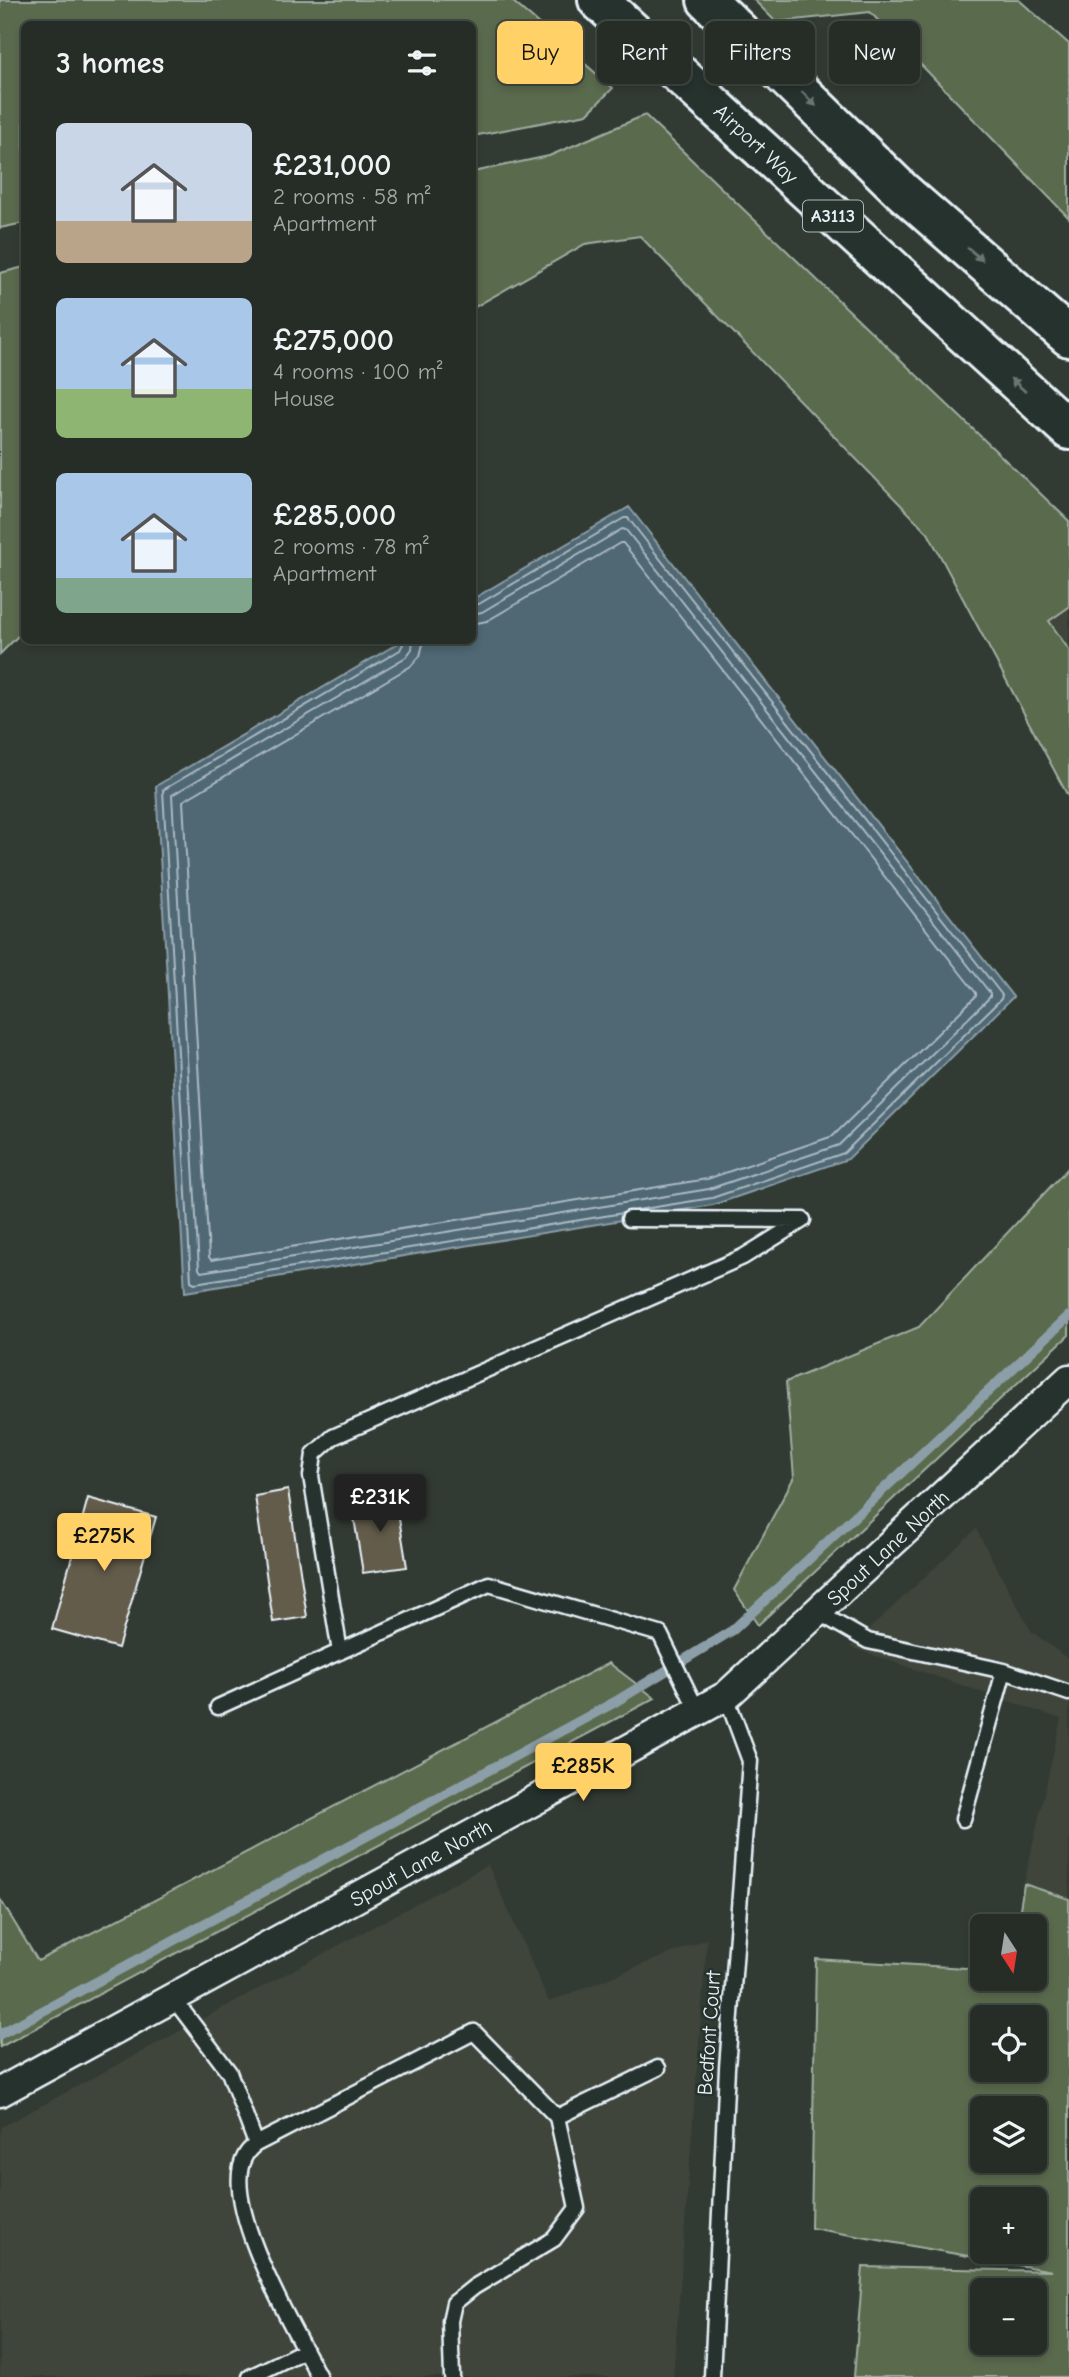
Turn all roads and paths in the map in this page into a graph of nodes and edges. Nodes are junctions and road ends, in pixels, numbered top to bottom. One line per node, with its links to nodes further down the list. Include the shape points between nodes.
1 (598, 0): 4 (highway, Airport Way / A3113, one-way to 1)
2 (707, 0): 3 (highway, one-way to 3, via 902,191)
3 (1069, 337)
4 (1063, 427)
5 (629, 1219): 8 (lane, via 803,1220 743,1257 333,1437 314,1454 311,1476)
6 (1069, 1379): 7 (street, Spout Lane North)
7 (819, 1613): 9 (lane, via 868,1641); 11 (street, Spout Lane North)
8 (340, 1653): 12 (lane); 13 (lane, via 489,1584 660,1634)
9 (1004, 1671): 10 (lane); 14 (lane)
10 (1069, 1693)
11 (726, 1696): 13 (street, Spout Lane North); 24 (lane, Bedfont Court, via 750,1761 727,2068)
12 (218, 1707)
13 (698, 1712): 15 (street, Spout Lane North)
14 (963, 1819)
15 (173, 1998): 17 (street, Spout Lane North); 19 (lane, via 229,2072)
16 (658, 2068): 18 (lane)
17 (0, 2092)
18 (557, 2117): 19 (lane, via 474,2032); 23 (lane, via 577,2208 554,2239 454,2303 450,2321)
19 (256, 2144): 20 (lane, via 244,2157 242,2200 261,2266)
20 (305, 2350): 21 (lane); 22 (lane)
21 (250, 2377)
22 (319, 2377)
23 (452, 2377)
24 (712, 2377)

